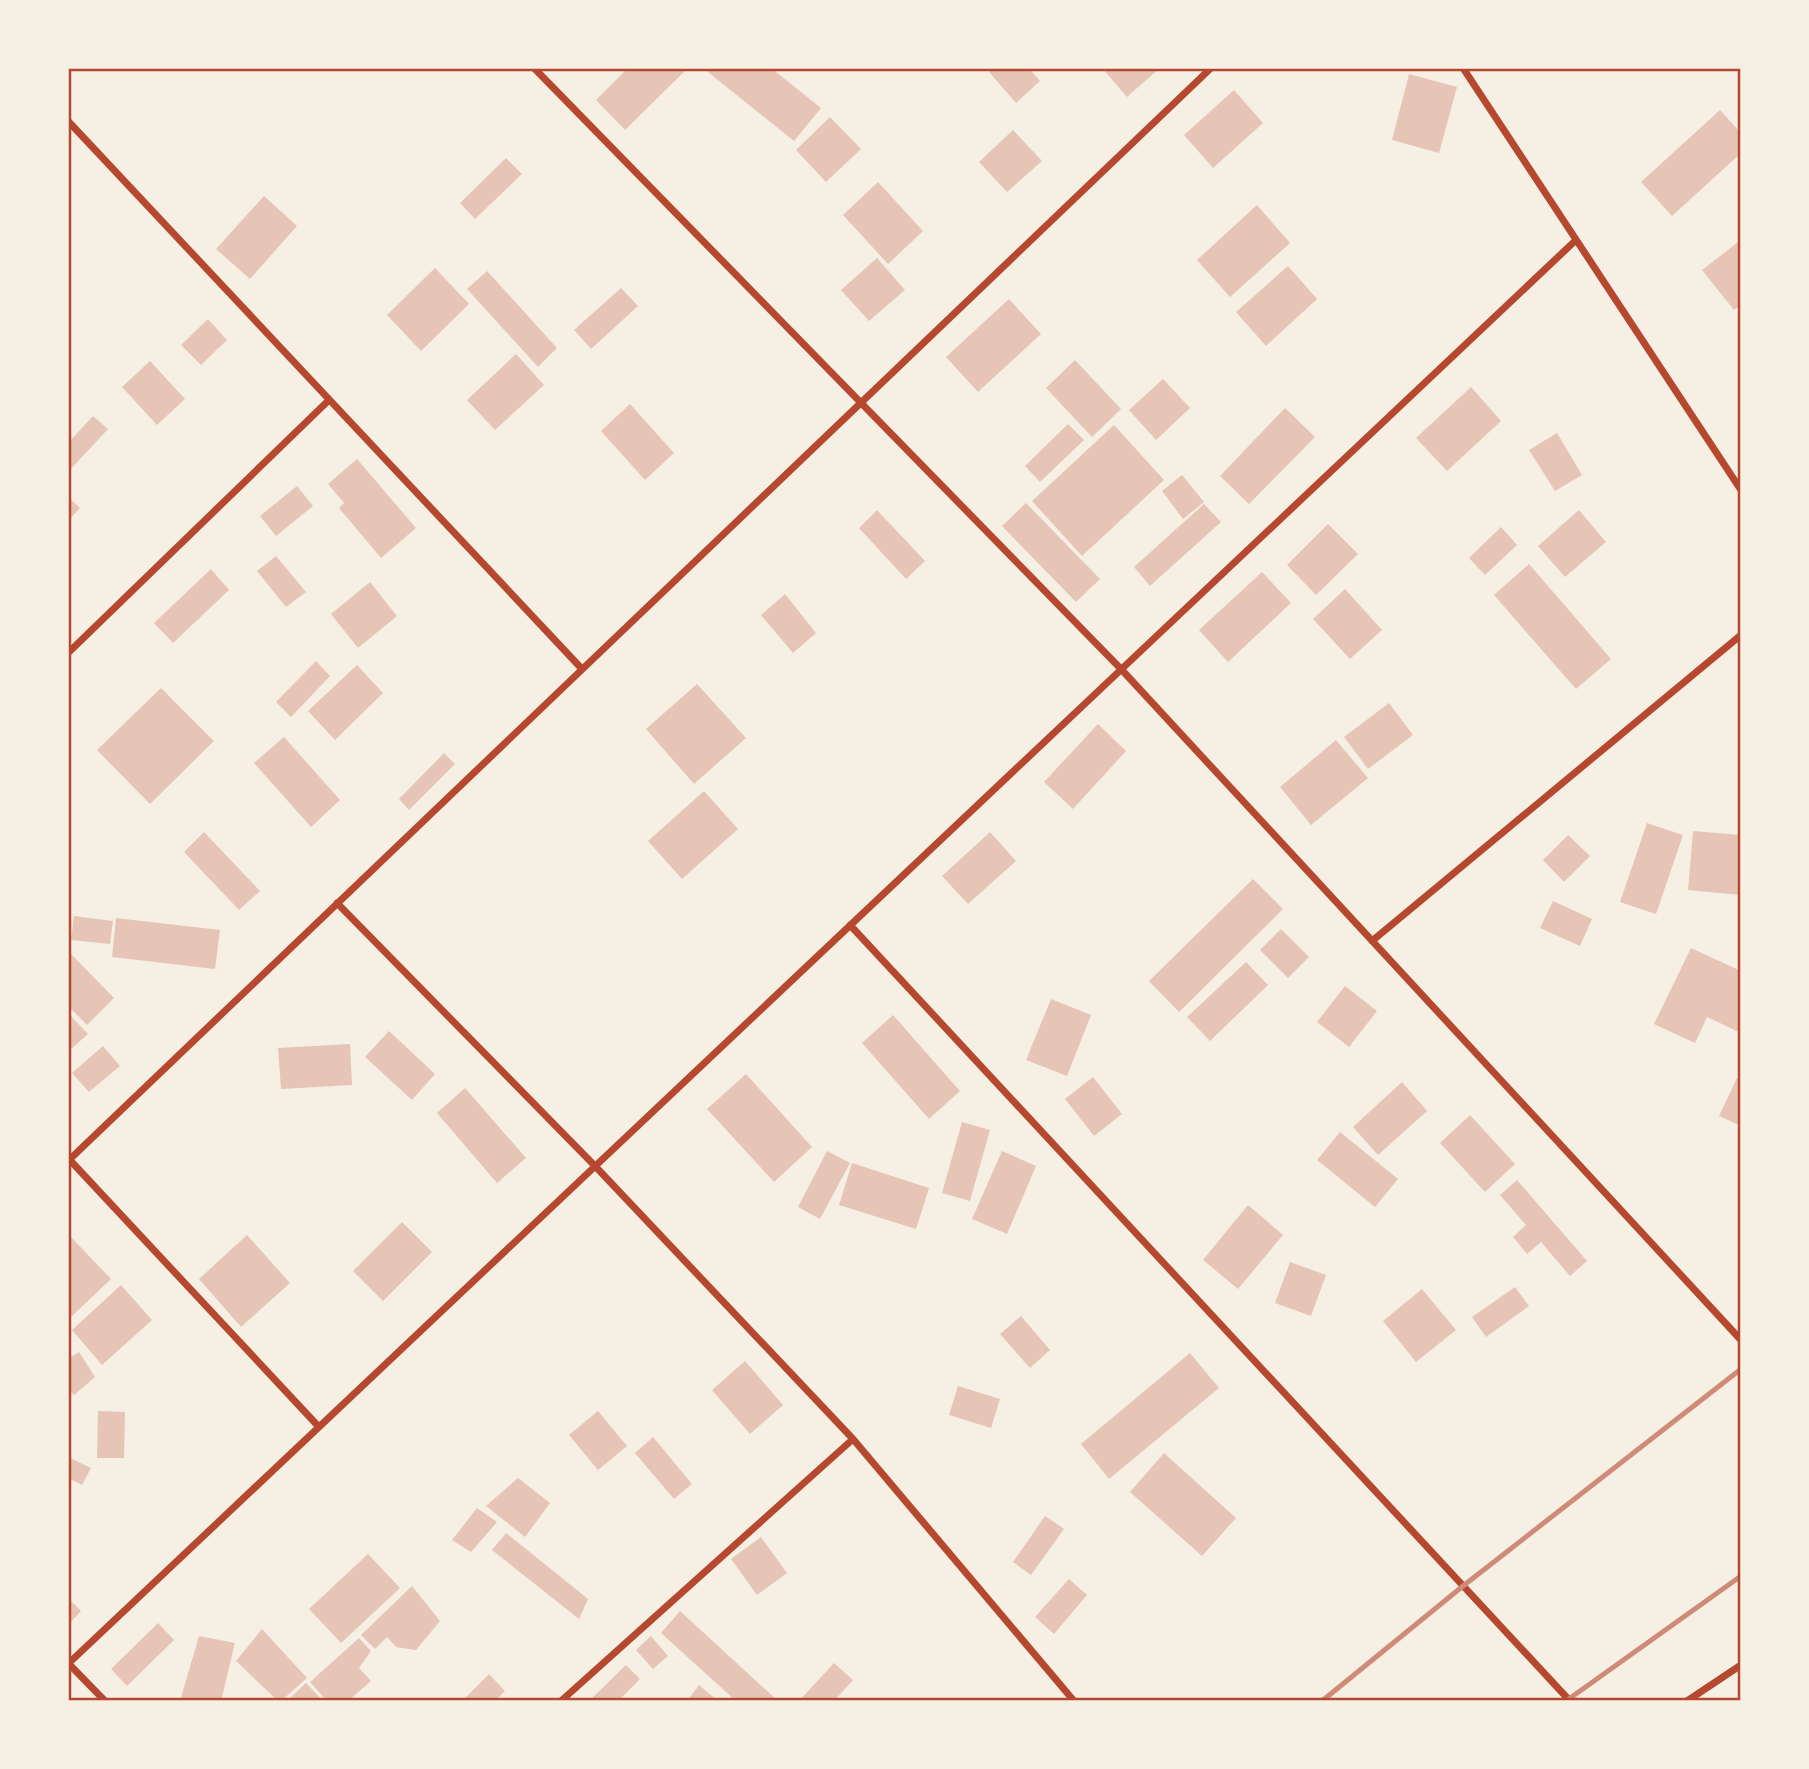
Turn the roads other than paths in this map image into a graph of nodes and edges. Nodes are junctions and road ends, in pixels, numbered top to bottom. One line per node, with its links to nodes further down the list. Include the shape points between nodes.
1 (534, 68): 7 (street)
2 (1210, 68): 7 (street)
3 (1463, 68): 5 (street)
4 (68, 121): 6 (street)
5 (1576, 240): 8 (street); 12 (street)
6 (330, 400): 10 (street); 11 (street)
7 (860, 402): 11 (street); 12 (street)
8 (1741, 490)
9 (1741, 635): 15 (street)
10 (68, 653)
11 (582, 668): 13 (street)
12 (1121, 669): 14 (street); 15 (street)
13 (337, 903): 16 (street); 17 (street)
14 (850, 925): 17 (street); 26 (street)
15 (1373, 942): 18 (street)
16 (69, 1160): 19 (street)
17 (595, 1166): 19 (street); 20 (street)
18 (1741, 1340)
19 (319, 1427): 21 (street)
20 (853, 1439): 24 (street); 25 (street)
21 (69, 1663): 23 (street)
22 (1741, 1665): 27 (street)
23 (105, 1701)
24 (561, 1701)
25 (1074, 1701)
26 (1570, 1701)
27 (1687, 1701)

